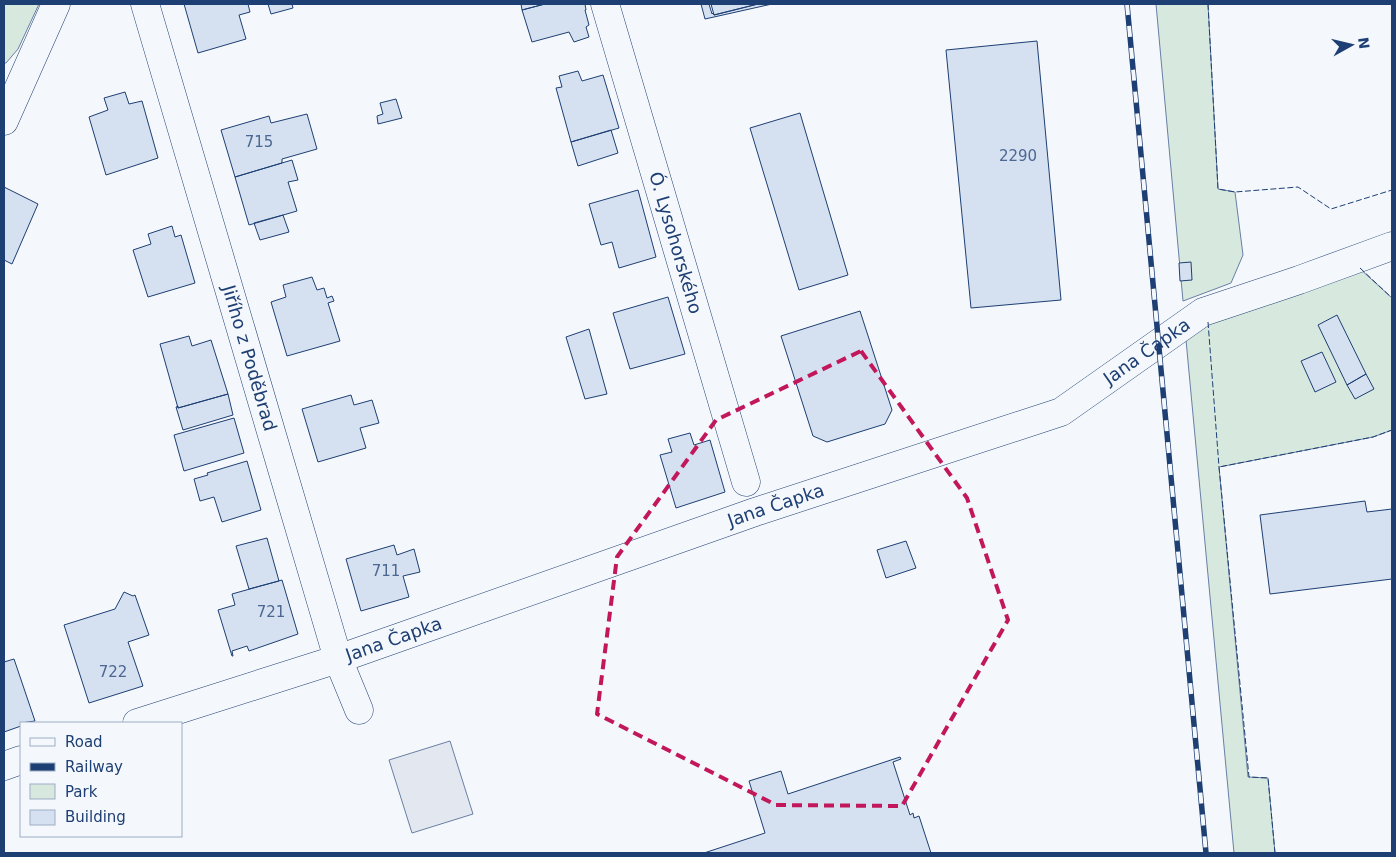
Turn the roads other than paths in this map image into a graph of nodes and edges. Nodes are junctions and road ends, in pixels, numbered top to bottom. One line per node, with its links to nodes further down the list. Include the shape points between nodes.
1 (56, 4): 4 (street)
2 (145, 4): 7 (street, Jiřího z Poděbrad)
3 (605, 4): 6 (street, Ó. Lysohorského)
4 (4, 121)
5 (1392, 246): 7 (street, Jana Čapka, via 1203,312 1061,412 755,512)
6 (746, 482)
7 (338, 659): 8 (street, Jiřího z Poděbrad); 9 (street, Jana Čapka)
8 (359, 710)
9 (140, 722)
10 (20, 760): 11 (street)
11 (4, 766)

